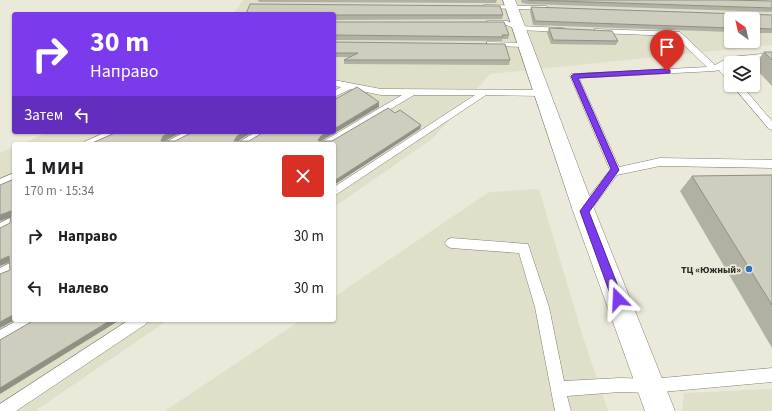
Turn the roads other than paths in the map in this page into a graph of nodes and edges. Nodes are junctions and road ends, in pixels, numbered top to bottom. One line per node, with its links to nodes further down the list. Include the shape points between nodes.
1 (511, 3): 2 (lane); 3 (lane); 5 (street)
2 (481, 6)
3 (551, 8)
4 (484, 23): 5 (lane, via 507,23)
5 (519, 28): 6 (lane); 9 (street)
6 (574, 30)
7 (590, 31): 11 (lane, via 677,34)
8 (486, 44): 9 (lane)
9 (525, 45): 19 (street)
10 (772, 55): 11 (lane, via 730,59)
11 (717, 67): 12 (lane); 29 (lane, via 574,76)
12 (724, 73)
13 (336, 82): 14 (lane)
14 (350, 86): 15 (lane, via 381,92); 17 (lane)
15 (412, 92): 18 (lane); 27 (lane)
16 (742, 92): 20 (lane)
17 (336, 93)
18 (484, 93): 19 (lane); 32 (lane)
19 (543, 93): 33 (street)
20 (772, 127)
21 (110, 134): 24 (lane)
22 (189, 134): 25 (lane)
23 (260, 134): 26 (lane)
24 (92, 142)
25 (173, 142)
26 (246, 142)
27 (328, 142)
28 (772, 164): 29 (lane, via 660,162)
29 (615, 170): 33 (lane)
30 (12, 178): 31 (lane)
31 (0, 183)
32 (336, 191)
33 (584, 211): 43 (street)
34 (12, 222): 35 (lane)
35 (0, 228)
36 (451, 243): 44 (lane, via 524,248 542,307)
37 (12, 267): 38 (lane)
38 (0, 274)
39 (27, 322): 41 (lane)
40 (138, 322): 45 (lane)
41 (0, 338)
42 (772, 375): 43 (lane)
43 (651, 386): 44 (lane); 47 (street)
44 (558, 389): 46 (lane)
45 (3, 411)
46 (563, 411)
47 (660, 411)

